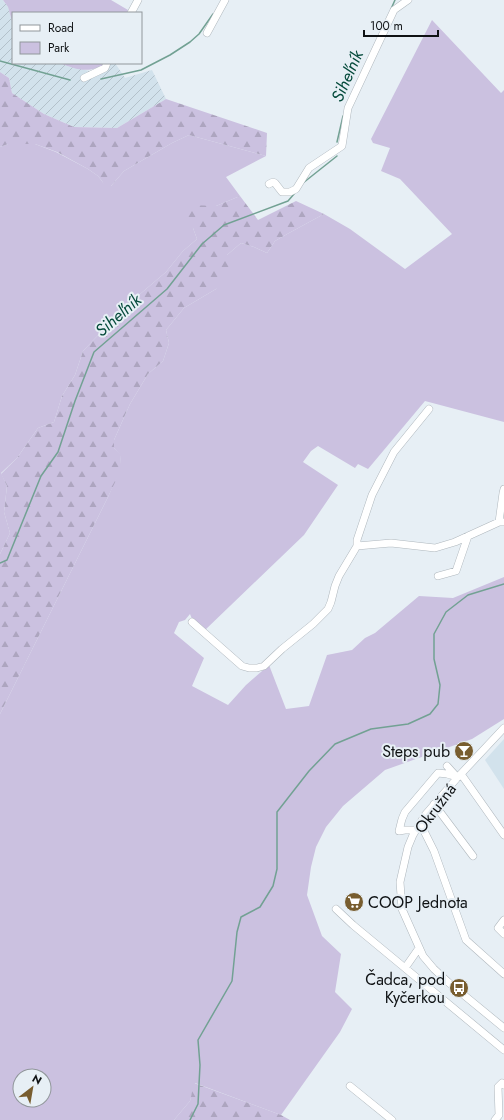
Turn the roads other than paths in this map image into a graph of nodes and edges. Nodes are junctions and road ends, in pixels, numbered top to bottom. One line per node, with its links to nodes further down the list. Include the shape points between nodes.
1 (138, 0): 4 (street)
2 (225, 0): 5 (street)
3 (408, 0): 8 (street, via 394,10 348,108 342,146 309,168 293,191 282,192 275,183)
4 (132, 12)
5 (207, 33)
6 (107, 64): 7 (street, via 105,68)
7 (84, 78)
8 (269, 184)
9 (429, 409): 13 (street, via 388,463 372,495 357,540)
10 (504, 489): 11 (street)
11 (502, 522): 12 (street)
12 (468, 536): 13 (street, via 435,548 391,544); 14 (street, via 456,570)
13 (358, 546): 15 (street, via 339,576 328,609 264,666 242,666)
14 (438, 576)
15 (192, 622)
16 (504, 728): 18 (street, Okružná)
17 (447, 766): 18 (street)
18 (459, 776): 19 (street, Okružná); 21 (street, via 438,773 405,812 398,831); 22 (street)
19 (434, 804): 20 (street, Okružná); 23 (street)
20 (420, 823): 21 (street, Okružná); 29 (street, via 434,851 466,940)
21 (416, 830): 27 (street, Okružná, via 408,847 400,882 402,909)
22 (504, 835)
23 (473, 856)
24 (336, 909): 28 (street)
25 (504, 920): 26 (street, via 498,928)
26 (504, 934)
27 (419, 948): 28 (street); 30 (street, Okružná, via 439,974)
28 (405, 968): 31 (street)
29 (504, 974)
30 (504, 1028)
31 (504, 1050)
32 (504, 1085): 35 (street, via 502,1083 498,1087 499,1115)
33 (350, 1086): 34 (street)
34 (392, 1120)
35 (495, 1120)

